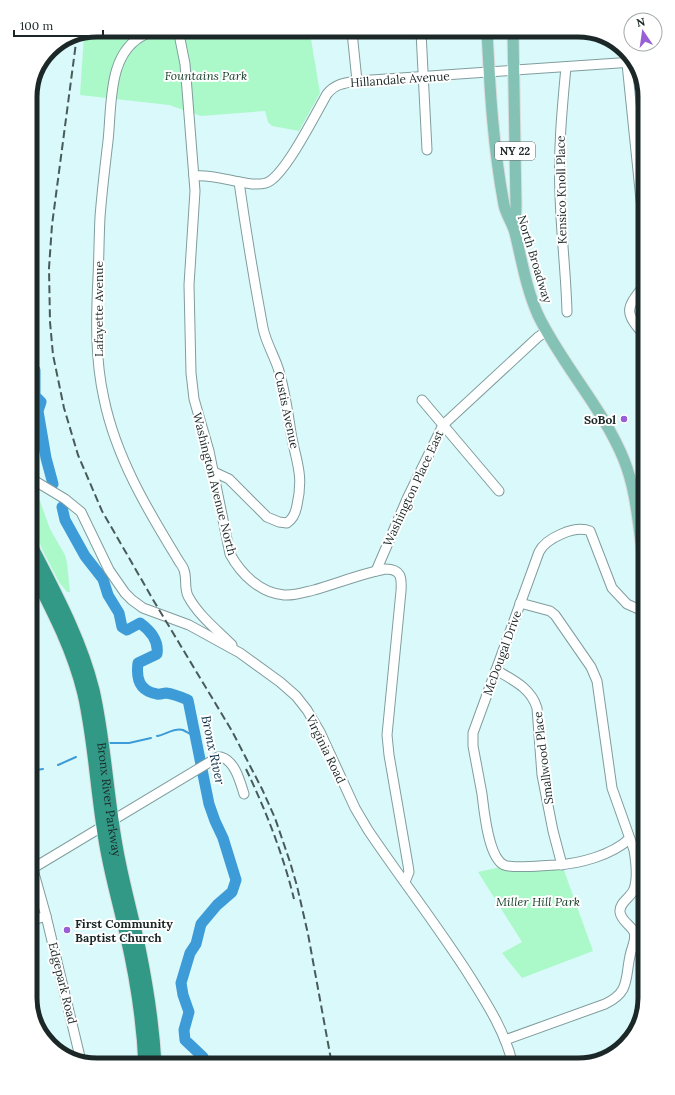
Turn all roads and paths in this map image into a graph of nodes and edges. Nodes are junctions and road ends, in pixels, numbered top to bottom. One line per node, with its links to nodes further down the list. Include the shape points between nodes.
1 (141, 37): 34 (street, Lafayette Avenue, via 123,55 113,89 100,216 97,358 104,400 118,445 130,475 184,570 187,595 199,613)
2 (180, 37): 16 (street, Washington Avenue North, via 185,64)
3 (353, 37): 13 (street)
4 (421, 37): 12 (street)
5 (487, 37): 11 (main road, North Broadway)
6 (513, 37): 10 (main road, NY 22)
7 (625, 60): 8 (street, Hillandale Avenue)
8 (566, 67): 10 (street, Hillandale Avenue); 20 (street, Kensico Knoll Place, via 559,147 562,253)
9 (630, 67): 15 (street)
10 (514, 70): 11 (street, Hillandale Avenue); 18 (main road, NY 22)
11 (489, 72): 12 (street, Hillandale Avenue); 18 (main road, North Broadway, via 495,151 505,208)
12 (424, 77): 13 (street, Hillandale Avenue); 14 (street)
13 (357, 81): 17 (street, Hillandale Avenue, via 334,86 327,94 291,156 273,179 268,183 259,184)
14 (427, 150)
15 (638, 165)
16 (194, 176): 17 (street, Hillandale Avenue, via 203,175); 25 (street, Washington Avenue North, via 195,211 189,285 191,373 194,399)
17 (239, 182): 25 (street, Custis Avenue, via 264,331 287,402 300,471 300,493 296,510 287,523 267,517 229,479)
18 (515, 231): 22 (main road, North Broadway / NY 22, via 527,287)
19 (638, 293): 21 (street, via 629,310 630,317)
20 (567, 312)
21 (638, 327)
22 (547, 331): 24 (street, Washington Place East); 28 (main road, North Broadway / NY 22, via 606,426 623,459 631,481)
23 (422, 400): 24 (street)
24 (443, 424): 27 (street); 30 (street, Washington Place East)
25 (214, 472): 30 (street, Washington Avenue North, via 230,554 244,575 264,589 291,595)
26 (37, 482): 34 (street, Virginia Road, via 65,499 80,512 109,570 132,600 143,608 190,625)
27 (499, 491)
28 (638, 518)
29 (37, 558): 37 (highway, Bronx River Parkway, via 67,618 87,668 98,716)
30 (376, 571): 41 (street, Washington Avenue North, via 394,570 400,576 401,582 387,735 409,872)
31 (37, 580): 37 (highway, Bronx River Parkway, via 63,632 81,683)
32 (520, 603): 33 (street, McDougal Drive, via 539,552 545,543 570,531 588,530 592,533 612,588 627,604); 35 (street, McDougal Drive); 38 (street, via 556,614 597,681 612,788)
33 (638, 609)
34 (240, 653): 41 (street, Virginia Road, via 280,682 307,710 355,808)
35 (496, 670): 40 (street, Smallwood Place, via 520,684 535,700 542,775); 40 (street, McDougal Drive, via 473,733 473,746 491,844 504,865)
36 (244, 794): 37 (street, via 234,768 221,756)
37 (107, 824): 39 (street); 49 (highway, Bronx River Parkway, via 109,864 135,980); 50 (highway, Bronx River Parkway, via 119,862 145,980)
38 (629, 839): 40 (street, via 610,852); 46 (street, via 636,857 635,883 631,894 622,904 620,913 634,931)
39 (37, 865)
40 (562, 865)
41 (405, 882): 47 (street, Virginia Road, via 479,990)
42 (37, 888): 43 (street, Edgepark Road)
43 (46, 916): 44 (street); 48 (street, Edgepark Road)
44 (37, 919)
45 (638, 937): 46 (street)
46 (635, 938): 47 (street, via 629,957 626,985 616,998)
47 (505, 1040): 51 (street, Virginia Road)
48 (80, 1055)
49 (144, 1058)
50 (154, 1058)
51 (511, 1058)

